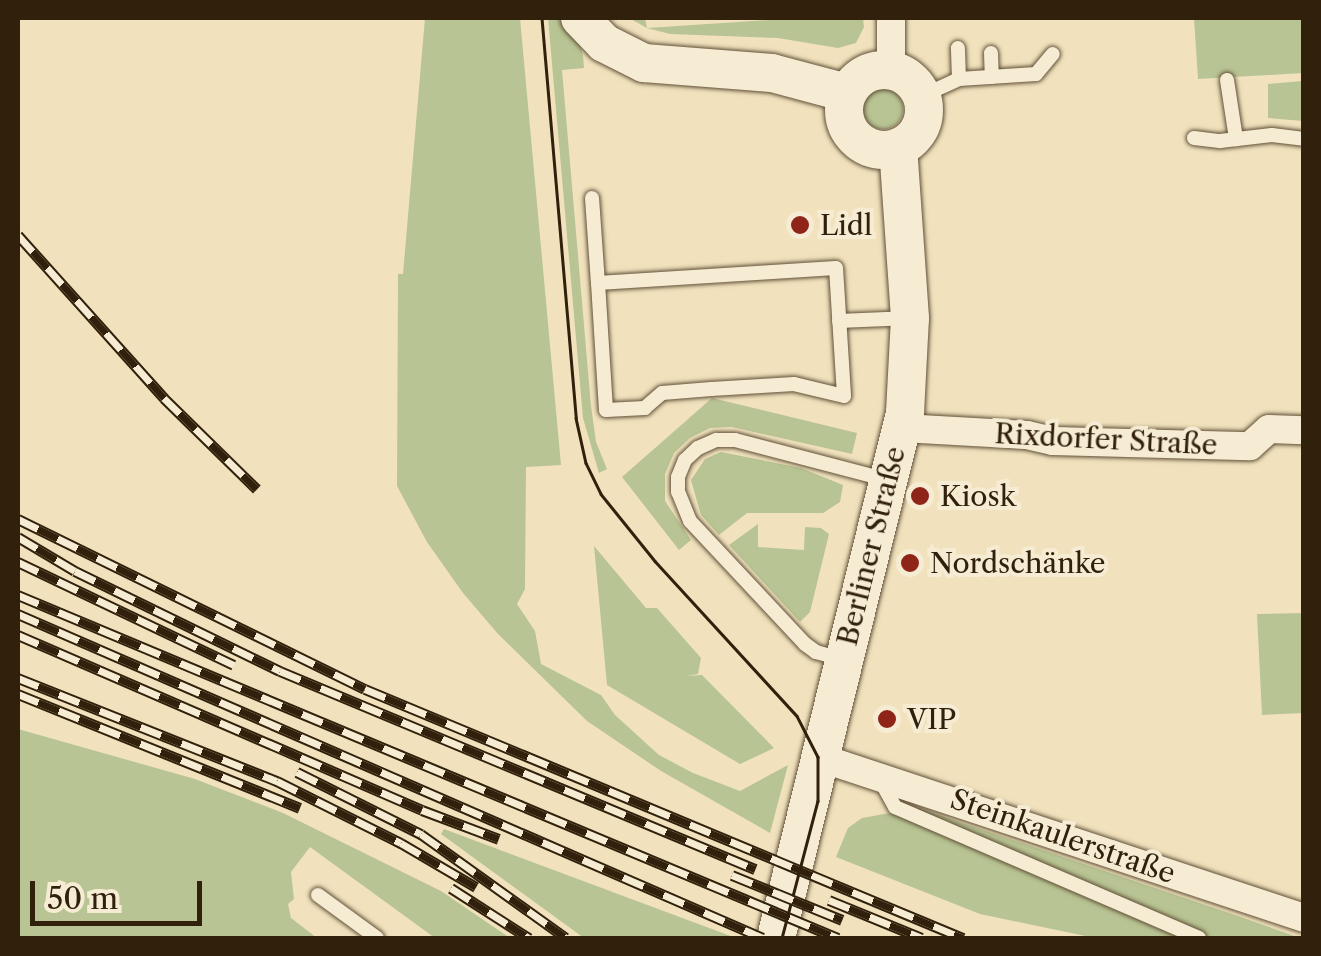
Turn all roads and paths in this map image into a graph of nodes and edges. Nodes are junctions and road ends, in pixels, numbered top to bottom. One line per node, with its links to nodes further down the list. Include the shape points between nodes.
1 (580, 18): 10 (main road, via 604,42 644,63 772,73)
2 (891, 18): 6 (street)
3 (958, 48): 8 (lane)
4 (991, 53): 7 (lane)
5 (1053, 54): 7 (lane, via 1036,74)
6 (891, 70): 10 (main road, via 865,74); 11 (main road, via 910,79)
7 (992, 77): 8 (lane)
8 (960, 79): 11 (lane)
9 (1227, 80): 13 (lane)
10 (847, 93): 15 (main road, via 844,116 854,138 875,149)
11 (922, 96): 15 (main road, via 920,128)
12 (1194, 138): 13 (lane)
13 (1236, 139): 14 (lane)
14 (1304, 139)
15 (898, 147): 18 (main road, Berliner Straße)
16 (592, 198): 17 (lane)
17 (598, 283): 19 (lane, via 836,268); 19 (lane, via 606,410 644,408 662,392 794,384 844,396)
18 (910, 318): 19 (lane); 20 (main road, Berliner Straße)
19 (840, 321)
20 (902, 428): 21 (street, Rixdorfer Straße, via 1052,442 1250,446 1268,429); 22 (main road, Berliner Straße)
21 (1304, 430)
22 (874, 477): 23 (main road, Berliner Straße); 23 (lane, via 735,440 716,440 686,460 678,477 690,521 804,644)
23 (842, 658): 24 (main road, Berliner Straße)
24 (821, 758): 25 (street, Steinkaulerstraße); 29 (main road, Berliner Straße)
25 (877, 774): 27 (street, Steinkaulerstraße); 30 (lane, via 895,807)
26 (318, 895): 28 (lane)
27 (1304, 918)
28 (377, 938)
29 (776, 938)
30 (1200, 938)

